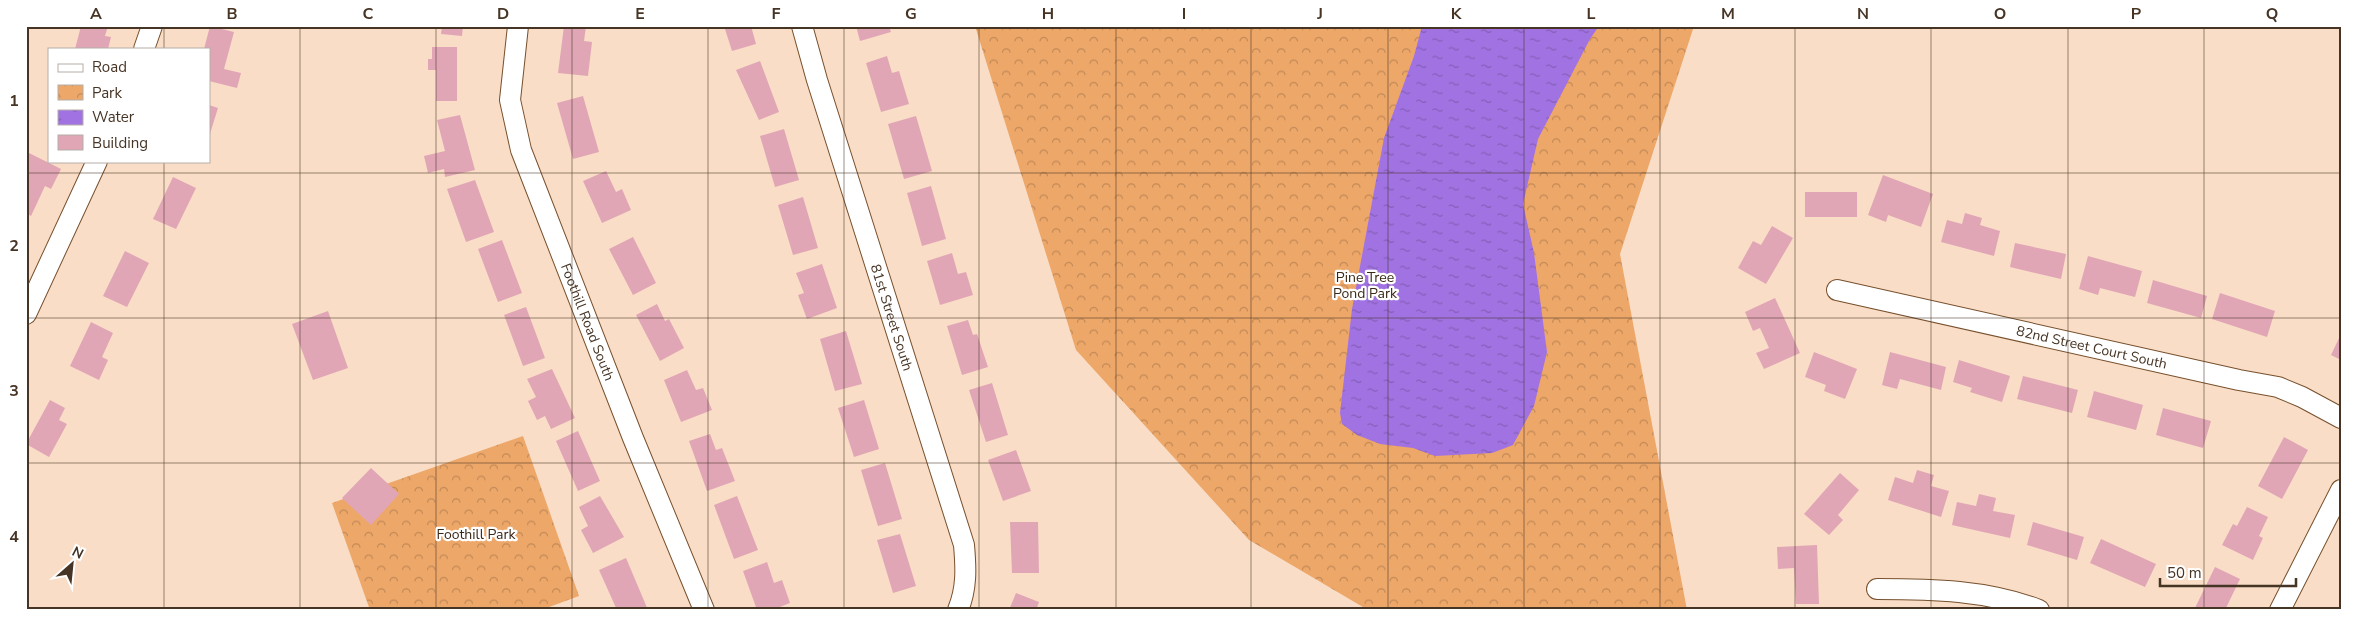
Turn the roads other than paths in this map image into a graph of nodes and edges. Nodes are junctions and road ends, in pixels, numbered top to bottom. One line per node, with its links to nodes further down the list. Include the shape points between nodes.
1 (152, 26): 4 (street)
2 (518, 26): 11 (street, Foothill Road South, via 510,100 520,150)
3 (802, 26): 12 (street, 81st Street South, via 964,545 966,577)
4 (144, 48)
5 (97, 162): 7 (street)
6 (1837, 290): 8 (street, 82nd Street Court South, via 2278,387)
7 (26, 314)
8 (2341, 418)
9 (2341, 490): 14 (street)
10 (1877, 589): 13 (street, via 1983,594)
11 (704, 610)
12 (958, 610)
13 (2040, 610)
14 (2280, 610)

